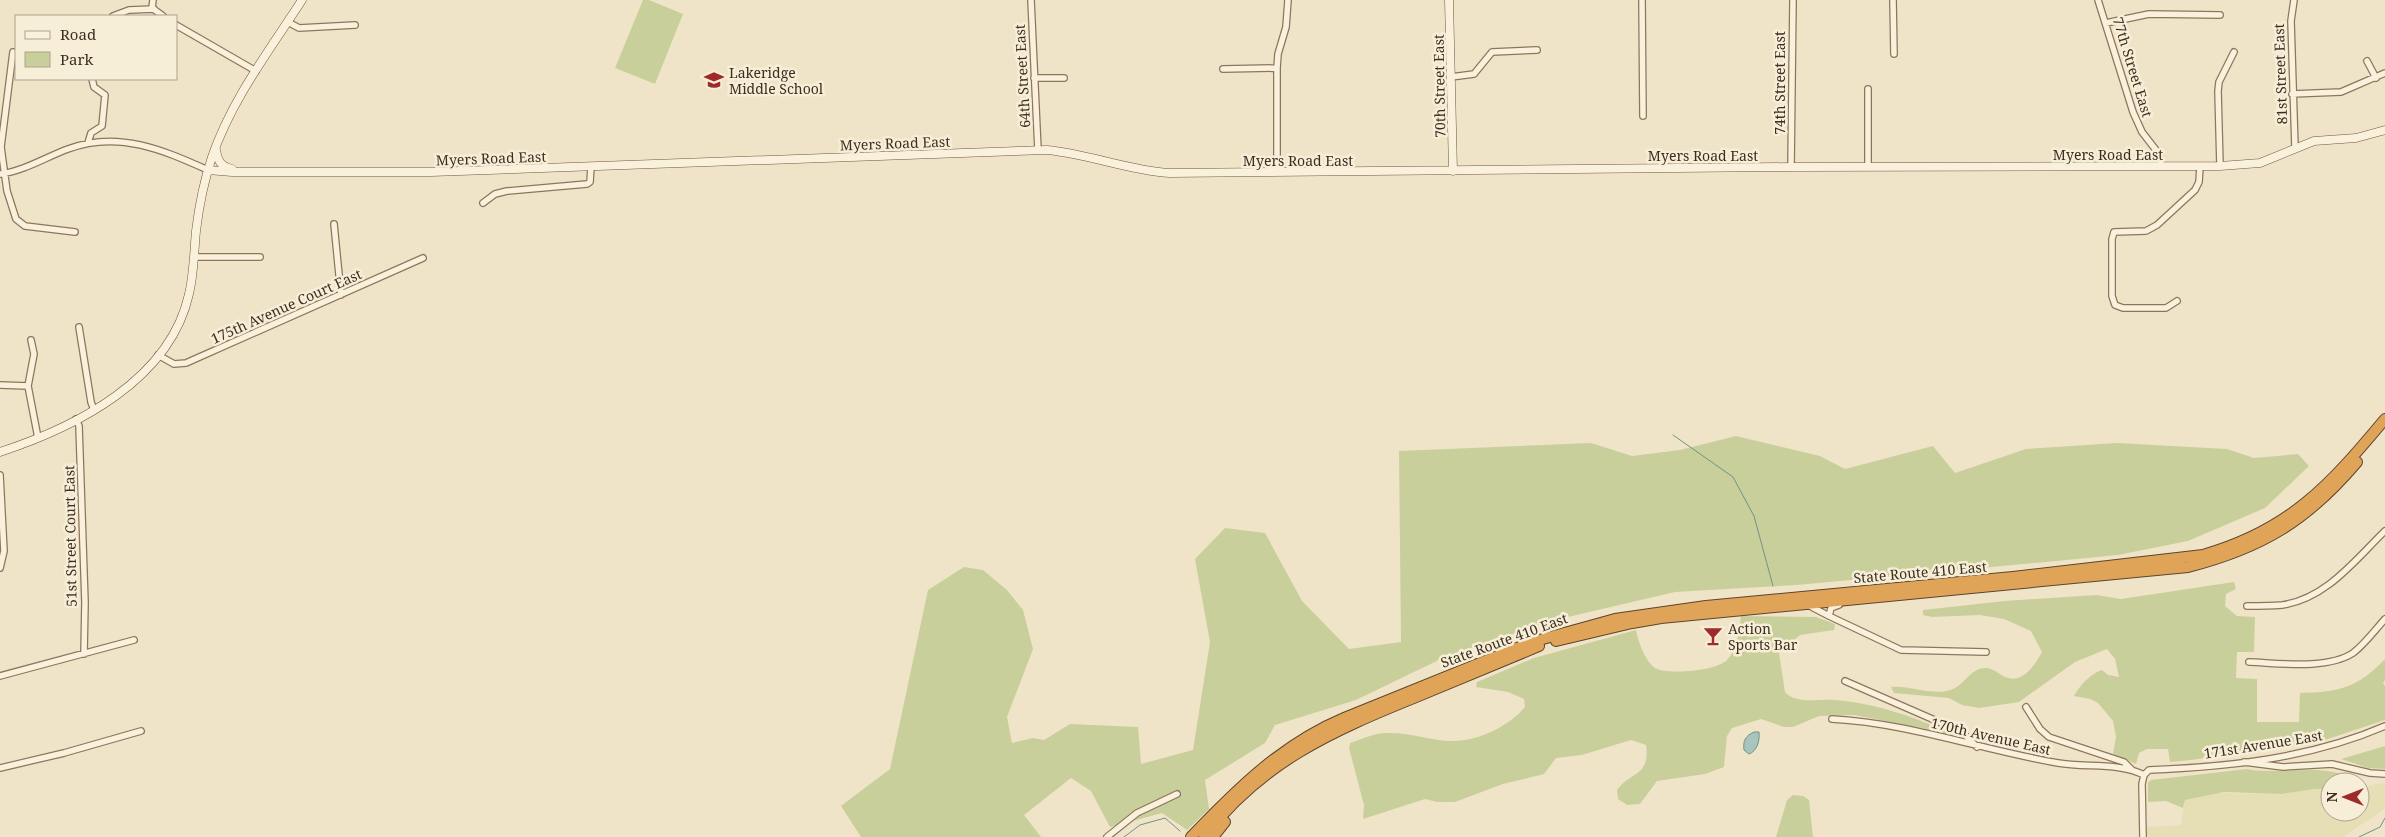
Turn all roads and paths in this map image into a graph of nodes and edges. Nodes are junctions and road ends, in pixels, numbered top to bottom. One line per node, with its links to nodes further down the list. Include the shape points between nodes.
1 (153, 0): 11 (street, via 151,6)
2 (302, 0): 15 (street)
3 (1031, 0): 29 (street, 64th Street East)
4 (1288, 0): 24 (street)
5 (1449, 0): 28 (street, 70th Street East)
6 (1642, 0): 35 (street)
7 (1793, 0): 45 (street, 74th Street East)
8 (1893, 0): 22 (street)
9 (2098, 0): 16 (street, 77th Street East)
10 (2294, 0): 34 (street, 81st Street East, via 2291,21)
11 (154, 9): 12 (street, via 129,10); 13 (street)
12 (115, 15)
13 (162, 15)
14 (2220, 15): 16 (street, via 2149,14)
15 (288, 22): 17 (street, via 299,28); 26 (street)
16 (2106, 23): 42 (street, 77th Street East, via 2133,112 2142,132 2159,154)
17 (355, 25)
18 (178, 26): 26 (street)
19 (1537, 50): 28 (street, via 1494,51 1486,56 1474,74)
20 (13, 52): 51 (street, via 2,130)
21 (2234, 52): 44 (street, via 2219,82)
22 (1894, 54)
23 (2367, 61): 31 (street)
24 (1277, 68): 25 (street); 50 (street)
25 (1223, 69)
26 (256, 71): 38 (street, via 234,106)
27 (2385, 73): 31 (street)
28 (1451, 77): 48 (street, 70th Street East)
29 (1034, 78): 30 (street); 40 (street, 64th Street East)
30 (1064, 78)
31 (2376, 78): 34 (street, via 2342,92)
32 (92, 80): 37 (street, via 94,87 105,95 106,105 102,126 91,133)
33 (1868, 89): 46 (street)
34 (2292, 94): 39 (street, 81st Street East)
35 (1643, 116)
36 (2385, 130): 39 (street, Myers Road East, via 2348,139 2314,141)
37 (88, 143): 47 (street, via 131,142); 51 (street)
38 (215, 148): 47 (street); 49 (street, via 218,161 223,166)
39 (2295, 148): 44 (street, Myers Road East, via 2260,163)
40 (1038, 150): 41 (street, Myers Road East); 50 (street, Myers Road East, via 1072,153 1143,171)
41 (591, 166): 49 (street, Myers Road East, via 431,172); 52 (street, via 590,182 583,186 507,191 495,194)
42 (2161, 166): 43 (street, Myers Road East); 46 (street, Myers Road East)
43 (2200, 166): 44 (street, Myers Road East); 59 (street, via 2195,190 2157,225 2144,231 2114,232 2112,239 2112,296 2115,305 2123,308 2166,308)
44 (2220, 166)
45 (1791, 167): 46 (street, Myers Road East); 48 (street, Myers Road East)
46 (1868, 167)
47 (208, 170): 49 (street, Myers Road East); 55 (street, via 198,215)
48 (1453, 170): 50 (street, Myers Road East)
49 (246, 172)
50 (1277, 172)
51 (2, 174): 54 (street, via 16,219 24,226)
52 (483, 203)
53 (334, 224): 58 (street)
54 (75, 232)
55 (195, 257): 56 (street); 62 (street, via 189,296 182,316)
56 (260, 257)
57 (423, 258): 58 (street, 175th Avenue Court East)
58 (341, 296): 62 (street, 175th Avenue Court East, via 186,363 174,364)
59 (2177, 301)
60 (79, 327): 65 (street, via 90,402)
61 (31, 340): 64 (street, via 34,354)
62 (158, 355): 65 (street, via 134,381)
63 (0, 385): 64 (street)
64 (28, 386): 69 (street)
65 (94, 410): 66 (street)
66 (76, 419): 69 (street); 81 (street, 51st Street Court East, via 82,488)
67 (2385, 419): 85 (highway, State Route 410 East, via 2347,464 2307,503 2258,536 2203,555 1637,614 1532,642)
68 (2385, 430): 74 (highway, State Route 410 East, via 2344,478 2306,514 2254,545 2230,555 2178,569)
69 (38, 438): 70 (street)
70 (0, 452)
71 (0, 474): 73 (street, via 4,543)
72 (2385, 531): 76 (street, via 2333,582 2316,594 2283,605)
73 (0, 568)
74 (1861, 599): 75 (highway, State Route 410 East); 77 (street, via 1836,605 1831,608)
75 (1806, 604): 77 (street); 85 (highway, State Route 410 East, via 1661,618 1577,635)
76 (2247, 606)
77 (1829, 616): 80 (street, via 1901,650)
78 (2385, 619): 82 (street, via 2360,646 2343,658 2315,664)
79 (134, 640): 81 (street)
80 (1986, 652)
81 (84, 654): 83 (street)
82 (2249, 662)
83 (0, 676)
84 (1845, 681): 91 (street, via 1962,732)
85 (1421, 691): 87 (highway); 98 (highway, via 1333,723 1299,742 1245,782)
86 (2026, 707): 94 (street, via 2049,737 2124,762)
87 (1384, 710): 98 (highway, via 1323,737 1288,758); 101 (highway, via 1319,744 1277,772 1235,810)
88 (1832, 719): 91 (street, 170th Avenue East, via 1876,723)
89 (2385, 726): 92 (street, 171st Avenue East, via 2329,747)
90 (141, 731): 93 (street)
91 (1978, 746): 94 (street, 170th Avenue East, via 2068,765)
92 (2240, 762): 95 (street, via 2283,767 2332,764); 96 (street, 171st Avenue East, via 2149,770)
93 (0, 768)
94 (2132, 770): 96 (street, 170th Avenue East)
95 (2385, 774)
96 (2144, 775): 102 (street)
97 (1177, 794): 99 (street, via 1137,813)
98 (1202, 832): 100 (highway)
99 (1107, 837)
100 (1192, 837)
101 (1213, 837)
102 (2142, 837)

